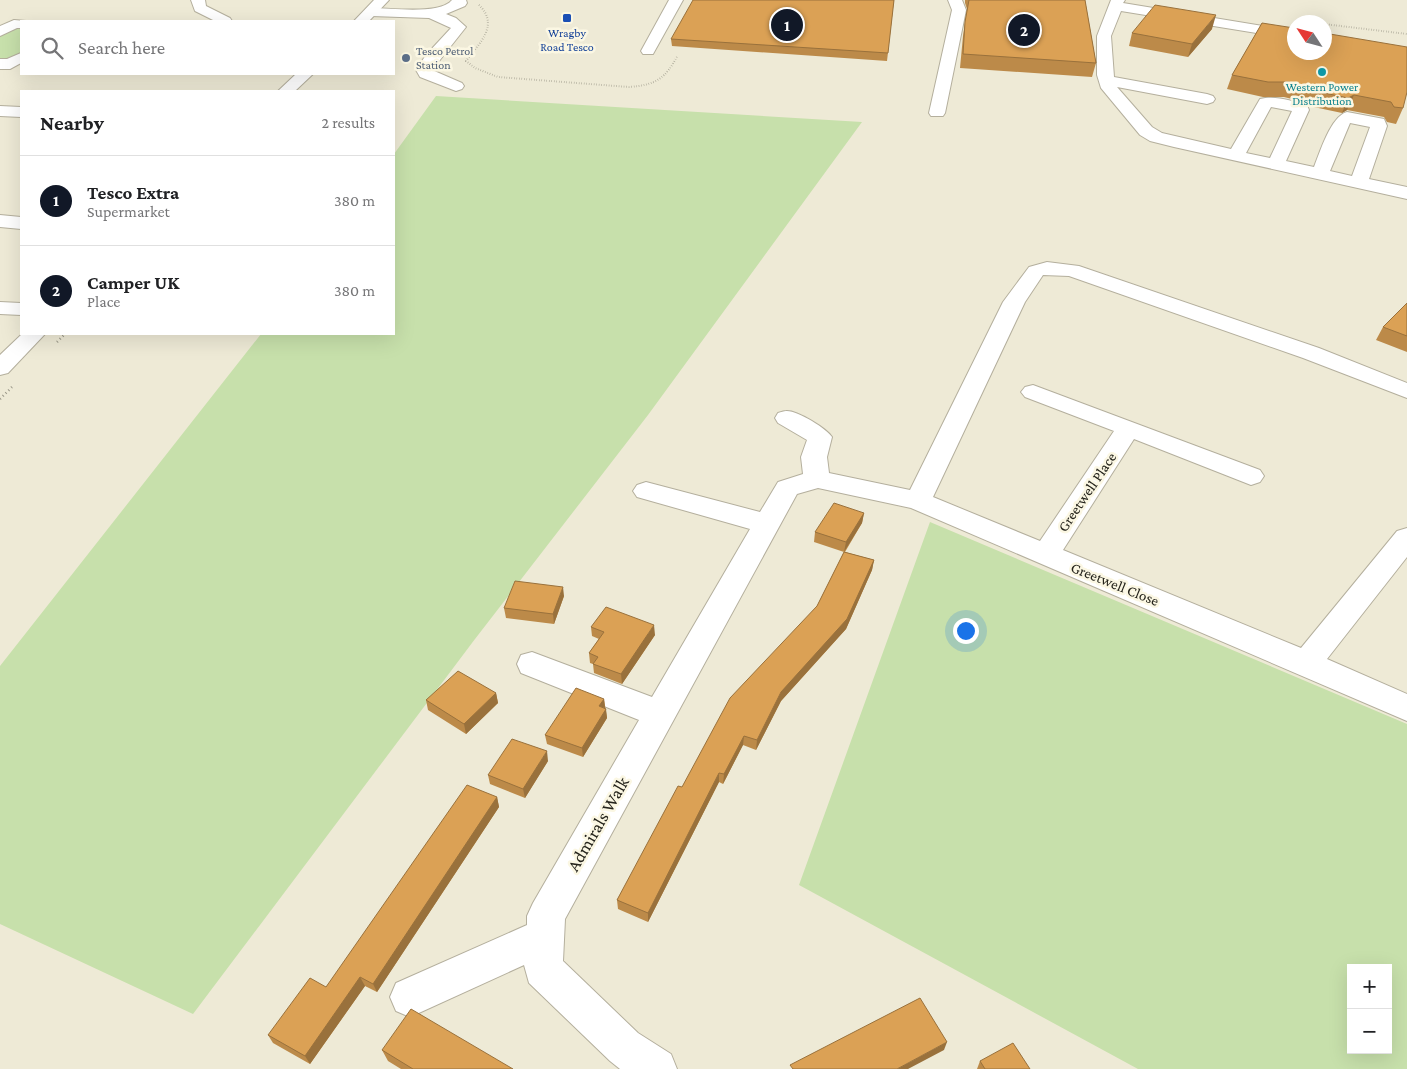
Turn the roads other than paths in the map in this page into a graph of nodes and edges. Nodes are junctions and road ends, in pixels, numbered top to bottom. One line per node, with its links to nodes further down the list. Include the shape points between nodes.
1 (198, 0): 9 (street, via 200,8)
2 (382, 0): 8 (street)
3 (676, 0): 13 (street)
4 (955, 0): 23 (street, via 959,10)
5 (459, 1): 7 (street, via 442,11)
6 (1117, 3): 12 (street); 17 (street, via 1104,36)
7 (426, 15): 8 (street); 18 (street, via 453,22 459,28 429,60 424,70 425,74)
8 (366, 16)
9 (223, 20)
10 (20, 24): 11 (street)
11 (0, 32)
12 (1287, 34)
13 (648, 51)
14 (20, 58): 15 (street, via 10,64)
15 (0, 64)
16 (304, 75): 19 (street)
17 (1107, 81): 20 (street); 24 (street, via 1109,88 1151,134)
18 (456, 86)
19 (287, 90)
20 (1207, 99)
21 (0, 111): 22 (street)
22 (20, 112)
23 (937, 113)
24 (1236, 155): 25 (street); 25 (street, via 1266,102 1300,108 1302,110)
25 (1276, 164): 26 (street)
26 (1320, 173): 27 (street); 27 (street, via 1342,120 1347,117 1369,121 1379,126)
27 (1359, 182): 28 (street)
28 (1403, 191)
29 (0, 221): 30 (street)
30 (20, 223)
31 (0, 308): 32 (street)
32 (20, 309)
33 (33, 335): 34 (street)
34 (0, 368)
35 (1407, 391): 42 (street, via 1311,353 1072,270 1047,268 1036,271 1014,302)
36 (1033, 392): 38 (street)
37 (787, 418): 40 (street, via 820,437 814,457)
38 (1129, 428): 39 (street); 45 (street, Greetwell Place)
39 (1251, 476)
40 (817, 479): 42 (street, Greetwell Close); 43 (street, Admirals Walk, via 787,488)
41 (646, 491): 43 (street)
42 (918, 501): 45 (street, Greetwell Close)
43 (768, 524): 49 (street, Admirals Walk)
44 (1407, 538): 46 (street)
45 (1045, 555): 46 (street, Greetwell Close)
46 (1306, 663): 48 (street, Greetwell Close)
47 (532, 664): 49 (street)
48 (1407, 708)
49 (660, 714): 50 (street, Admirals Walk, via 546,916)
50 (544, 953): 51 (street); 52 (street, via 624,1047)
51 (410, 997)
52 (656, 1069)

